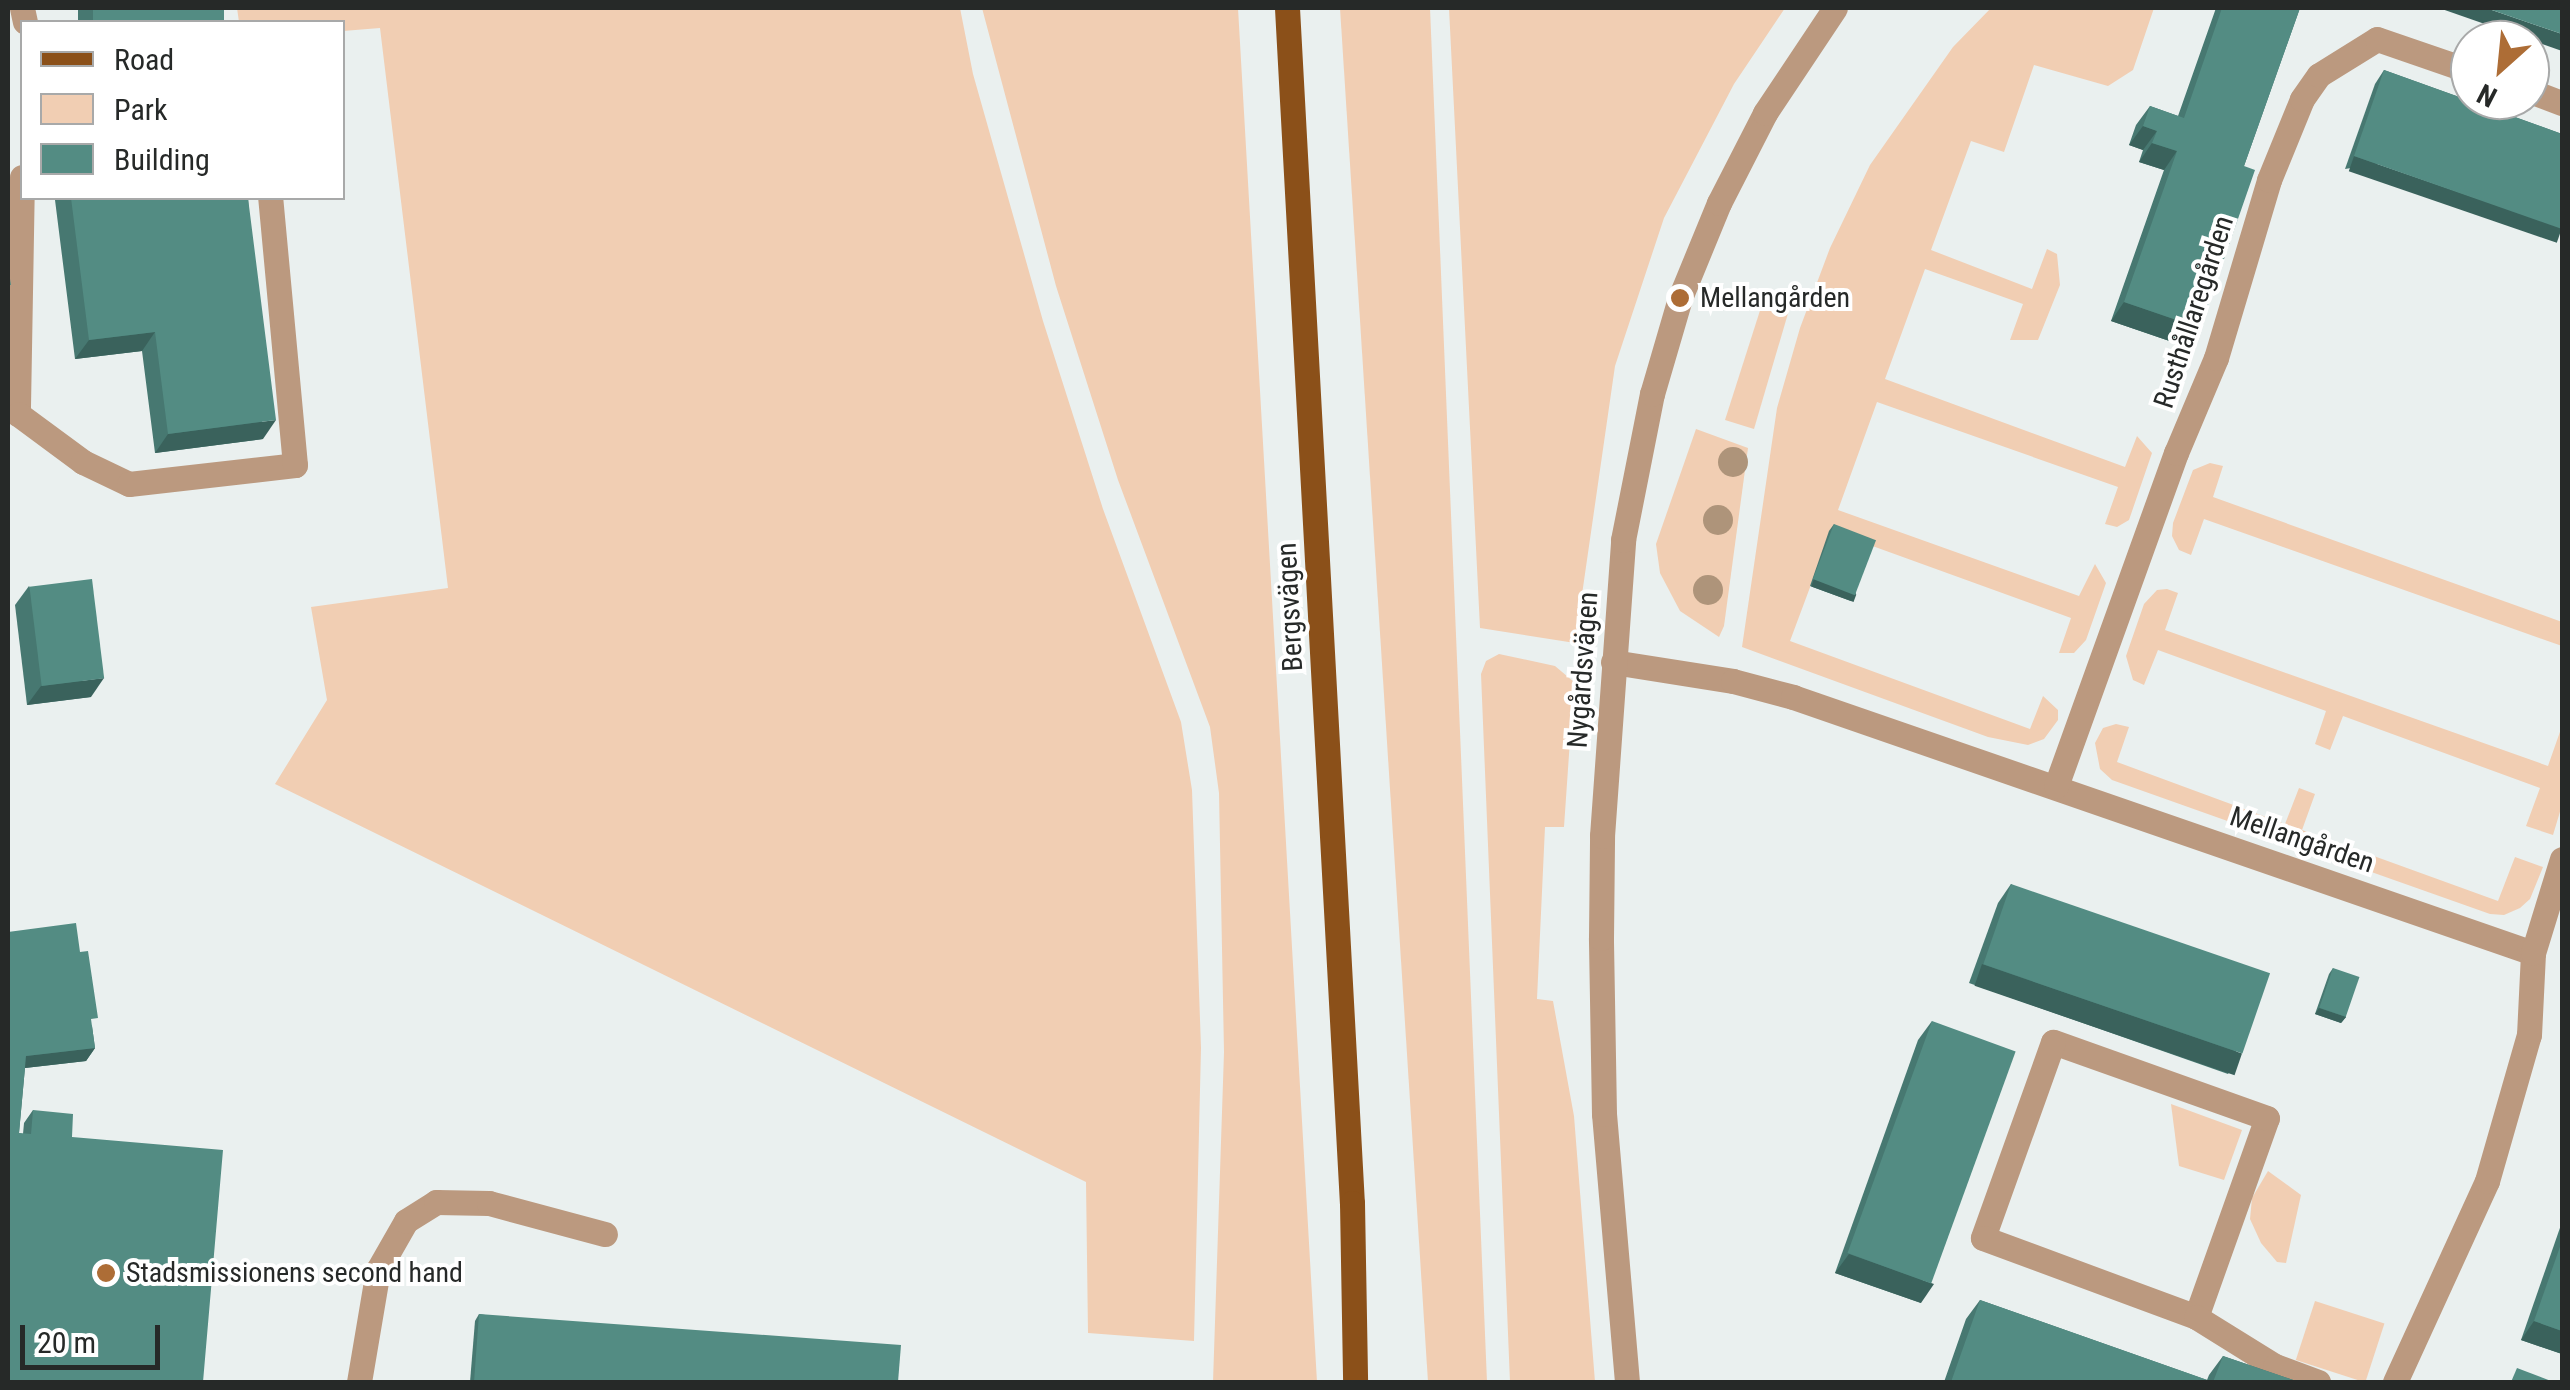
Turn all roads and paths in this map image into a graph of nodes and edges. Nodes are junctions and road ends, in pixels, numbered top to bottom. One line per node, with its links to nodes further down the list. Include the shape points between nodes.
1 (1287, 8): 12 (main road, Bergsvägen)
2 (1835, 8): 7 (street, Nygårdsvägen, via 1765,112 1680,298 1652,394 1623,540)
3 (2450, 64): 8 (street, Rusthållaregården, via 2377,39 2319,75 2302,99 2234,286 2216,358)
4 (21, 200): 6 (street)
5 (270, 200): 6 (street, via 294,466 129,484)
6 (13, 414)
7 (1613, 662): 8 (street, Mellangården, via 1793,697); 18 (street, Nygårdsvägen, via 1602,836 1604,1095)
8 (2056, 786): 11 (street, Mellangården)
9 (2562, 859): 10 (street)
10 (2556, 903): 11 (street)
11 (2533, 953): 20 (street, via 2529,1034 2487,1181)
12 (1352, 1203): 16 (main road, Bergsvägen); 17 (main road, Bergsvägen)
13 (605, 1234): 15 (street, via 489,1203 436,1202 406,1221 378,1270)
14 (2196, 1317): 14 (street, via 1983,1238 2053,1042 2268,1118); 19 (street, via 2276,1366)
15 (359, 1382)
16 (1354, 1382)
17 (1371, 1382)
18 (1627, 1382)
19 (2318, 1382)
20 (2395, 1382)

